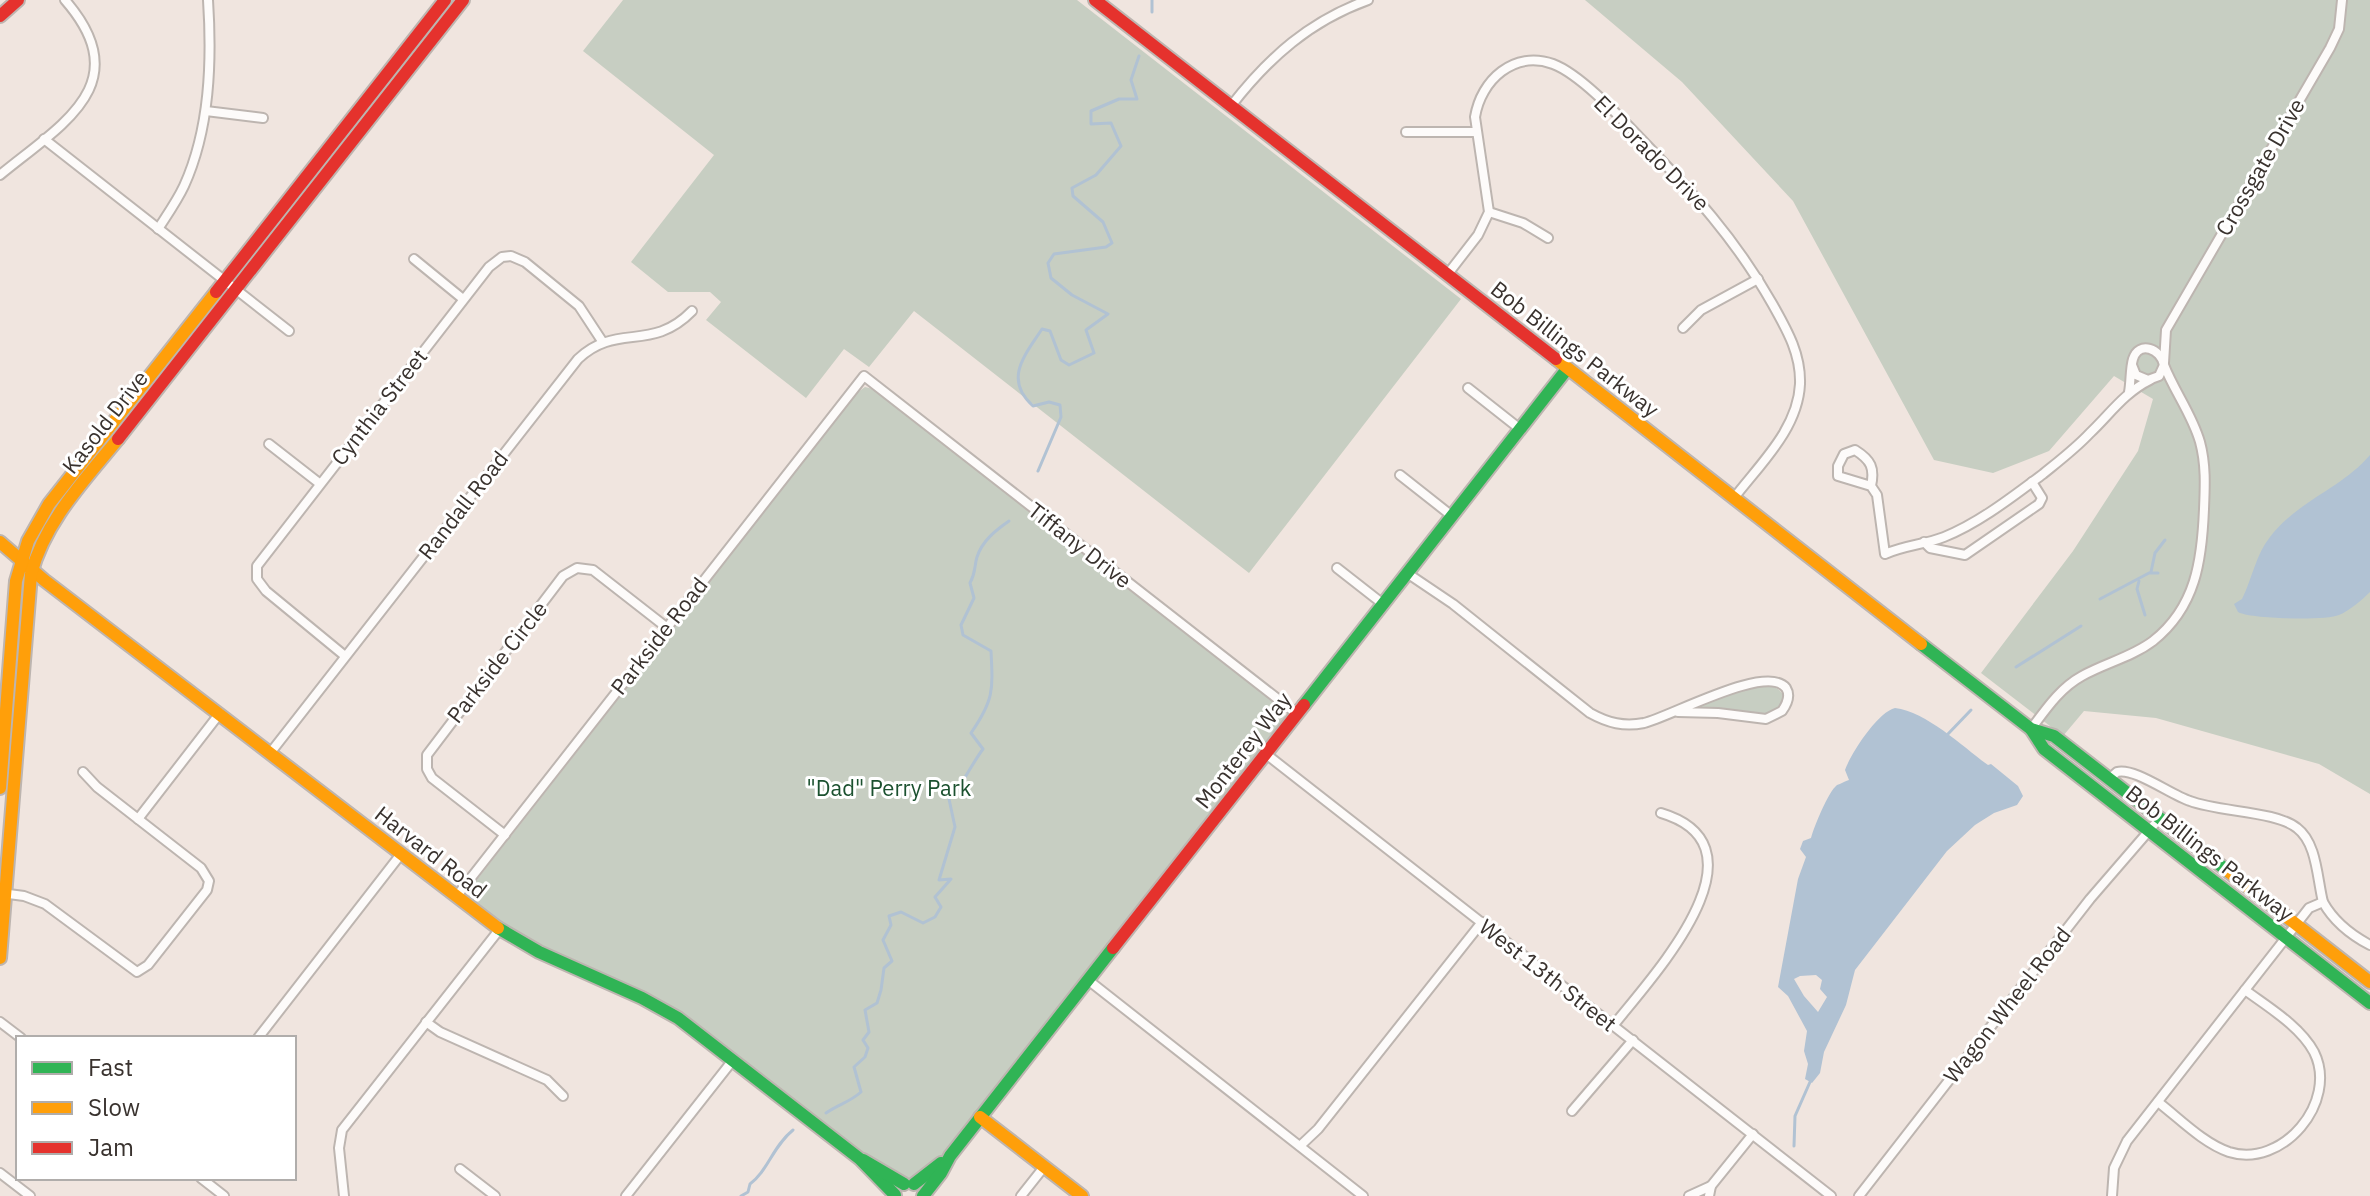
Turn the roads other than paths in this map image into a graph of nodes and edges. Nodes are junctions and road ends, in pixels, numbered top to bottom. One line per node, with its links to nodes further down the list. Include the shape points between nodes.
1 (18, 0): 9 (main road)
2 (65, 0): 15 (street, via 88,30 94,76 83,102)
3 (208, 0): 11 (street)
4 (445, 0): 23 (main road, Kasold Drive)
5 (463, 0): 23 (main road, Kasold Drive)
6 (1095, 0): 10 (main road, Bob Billings Parkway)
7 (1368, 0): 10 (street, via 1296,38 1257,73)
8 (2342, 0): 27 (street, Crossgate Drive, via 2339,29 2330,48)
9 (2, 9)
10 (1231, 106): 21 (main road, Bob Billings Parkway)
11 (206, 111): 12 (street); 18 (street, via 186,182)
12 (263, 118)
13 (1406, 132): 14 (street)
14 (1476, 132): 17 (street, El Dorado Drive); 22 (street, El Dorado Drive, via 1477,104 1497,74 1533,61 1561,67 1610,108 1696,197)
15 (44, 139): 16 (street); 18 (street)
16 (0, 175)
17 (1489, 212): 19 (street); 21 (street)
18 (158, 229): 23 (street)
19 (1548, 238)
20 (414, 259): 24 (street)
21 (1447, 275): 33 (main road, Bob Billings Parkway)
22 (1758, 279): 26 (street, via 1701,310); 45 (street, El Dorado Drive, via 1791,339 1800,387 1788,427)
23 (230, 285): 28 (street); 49 (main road, Kasold Drive, via 49,504); 51 (main road, Kasold Drive, via 54,520)
24 (463, 299): 29 (street, Cynthia Street, via 495,260 518,258 579,306); 43 (street, Cynthia Street)
25 (692, 311): 29 (street, via 659,334)
26 (1683, 328)
27 (2166, 330): 30 (street, Crossgate Drive); 31 (street, Crossgate Drive)
28 (289, 331)
29 (602, 341): 55 (street, Randall Road, via 566,372)
30 (2142, 349): 31 (street, via 2156,350); 32 (street)
31 (2164, 364): 35 (street); 37 (street)
32 (2132, 365): 35 (street, via 2138,376); 38 (street)
33 (1567, 369): 39 (main road, Monterey Way); 45 (main road, Bob Billings Parkway)
34 (864, 376): 54 (street, Parkside Road); 58 (street, Tiffany Drive)
35 (2151, 380): 37 (street); 38 (street)
36 (1468, 388): 39 (street)
37 (2172, 389): 59 (street, via 2196,430 2205,470 2202,549 2192,591 2155,640 2072,683)
38 (2129, 392): 42 (street, via 2090,434)
39 (1520, 429): 46 (main road, Monterey Way)
40 (269, 444): 43 (street)
41 (1400, 475): 46 (street)
42 (2032, 482): 48 (street, via 1973,522); 48 (street, via 2042,498 2039,504 1965,555)
43 (319, 483): 55 (street, Cynthia Street, via 260,559 256,573 266,591)
44 (1871, 486): 44 (street, via 1838,476 1844,454 1855,450 1868,458 1874,471); 48 (street, via 1879,504 1885,554)
45 (1734, 498): 59 (main road, Bob Billings Parkway)
46 (1452, 516): 52 (main road, Monterey Way)
47 (0, 542): 49 (main road, Harvard Road)
48 (1924, 542)
49 (20, 559): 51 (main road, Harvard Road); 64 (main road, Kasold Drive)
50 (1337, 568): 53 (street)
51 (32, 569): 57 (main road, Harvard Road); 71 (main road, Kasold Drive)
52 (1407, 573): 53 (main road, Monterey Way); 56 (street, via 1607,722 1630,725)
53 (1383, 604): 58 (main road, Monterey Way)
54 (666, 627): 69 (street, Parkside Road); 69 (street, Parkside Circle, via 593,570 577,568 563,576 427,755 432,778)
55 (345, 656): 60 (street, Randall Road)
56 (1678, 712): 56 (street, via 1766,719 1782,711 1788,696 1780,684 1768,680)
57 (220, 713): 60 (main road, Harvard Road); 67 (street)
58 (1297, 714): 61 (main road, Monterey Way)
59 (2031, 729): 63 (main road, Bob Billings Parkway, via 2054,736); 68 (main road, Bob Billings Parkway, via 2044,749)
60 (271, 752): 70 (main road, Harvard Road)
61 (1266, 754): 74 (street, West 13th Street); 80 (main road, Monterey Way)
62 (83, 772): 67 (street)
63 (2109, 779): 66 (main road, Bob Billings Parkway); 73 (street, via 2129,771 2191,802 2289,823 2307,839)
64 (0, 788)
65 (1661, 813): 86 (street, via 1682,821 1701,841 1707,861 1704,891 1682,937)
66 (2160, 818): 68 (street, Wagon Wheel Road); 75 (main road, Bob Billings Parkway)
67 (138, 819): 71 (street, via 208,878 207,890 139,972 45,904)
68 (2150, 832): 77 (main road, Bob Billings Parkway); 118 (street, Wagon Wheel Road, via 2090,899)
69 (505, 835): 72 (street, Parkside Road)
70 (401, 854): 72 (main road, Harvard Road); 88 (street)
71 (3, 893): 79 (main road, Kasold Drive)
72 (456, 897): 76 (main road, Harvard Road)
73 (2323, 902): 75 (street, via 2309,908); 78 (street, via 2333,917)
74 (1482, 922): 86 (street, West 13th Street); 96 (street)
75 (2296, 925): 77 (street); 81 (main road, Bob Billings Parkway)
76 (499, 930): 85 (street); 90 (main road, Harvard Road, via 658,1006)
77 (2286, 938): 82 (street); 83 (main road, Bob Billings Parkway)
78 (2370, 945)
79 (0, 958)
80 (1088, 980): 94 (main road, Monterey Way); 96 (street)
81 (2370, 982)
82 (2245, 990): 92 (street); 92 (street, via 2300,1033 2317,1060 2317,1099 2308,1116 2270,1151 2251,1154 2210,1142)
83 (2370, 1003)
84 (0, 1022): 87 (street)
85 (426, 1022): 91 (street, via 547,1080); 107 (street, via 341,1132)
86 (1613, 1026): 89 (street, West 13th Street)
87 (18, 1036)
88 (260, 1036)
89 (1633, 1040): 93 (street); 95 (street, West 13th Street)
90 (733, 1060): 98 (main road, Harvard Road); 109 (street)
91 (563, 1096)
92 (2158, 1102): 119 (street, via 2121,1150)
93 (1572, 1111)
94 (980, 1117): 97 (main road, Monterey Way); 99 (main road)
95 (1753, 1134): 104 (street); 117 (street, West 13th Street)
96 (1300, 1146): 114 (street)
97 (950, 1156): 103 (main road, Monterey Way); 111 (main road, Monterey Way)
98 (860, 1159): 103 (main road, Harvard Road); 110 (main road, Harvard Road)
99 (1044, 1167): 112 (street); 113 (main road)
100 (460, 1169): 108 (street)
101 (0, 1173): 105 (street)
102 (204, 1180): 106 (street)
103 (909, 1184): 110 (main road, Monterey Way); 111 (main road, via 920,1188)
104 (1711, 1186): 115 (street); 116 (street)
105 (30, 1196)
106 (224, 1196)
107 (344, 1196)
108 (495, 1196)
109 (626, 1196)
110 (895, 1196)
111 (923, 1196)
112 (1021, 1196)
113 (1082, 1196)
114 (1363, 1196)
115 (1689, 1196)
116 (1709, 1196)
117 (1831, 1196)
118 (1859, 1196)
119 (2112, 1196)

